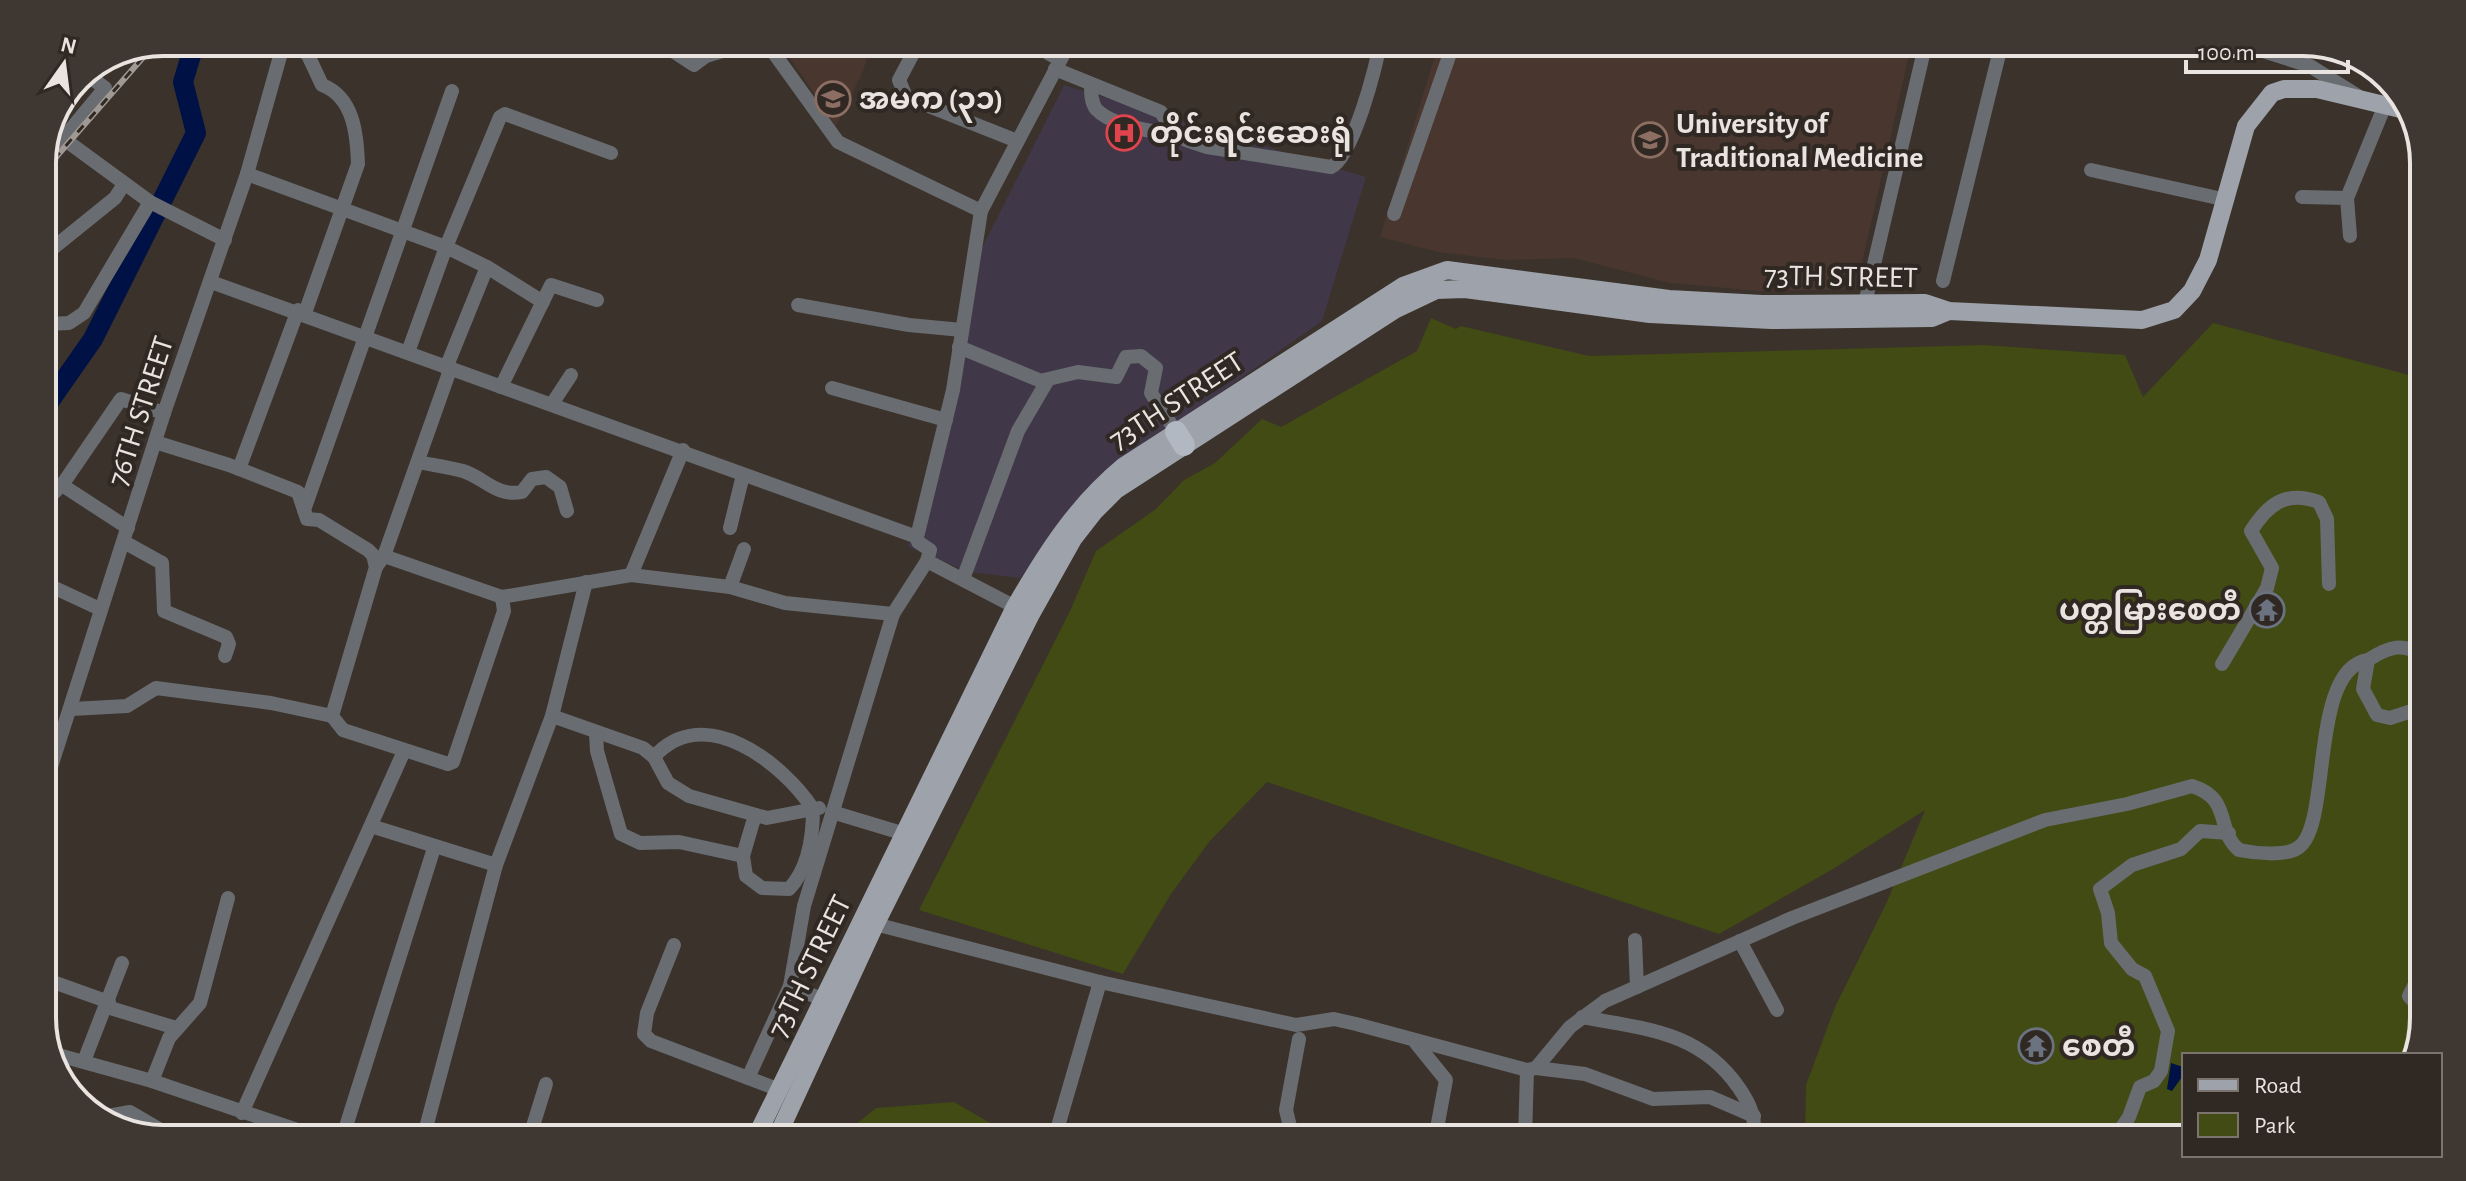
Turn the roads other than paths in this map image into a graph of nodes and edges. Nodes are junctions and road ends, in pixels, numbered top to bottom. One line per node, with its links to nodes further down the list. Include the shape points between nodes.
1 (281, 56): 27 (street, 76TH STREET)
2 (308, 56): 33 (street, via 322,85 331,88 350,113 358,144 358,164)
3 (680, 56): 4 (street, via 694,65)
4 (706, 56)
5 (776, 56): 34 (street, via 838,142)
6 (912, 56): 24 (street, via 899,80 906,97)
7 (1047, 56): 14 (street)
8 (1062, 56): 14 (street)
9 (1376, 56): 22 (street, via 1353,133 1338,164 1331,167 1207,147)
10 (1449, 56): 35 (street)
11 (1923, 56): 46 (street)
12 (1999, 56): 42 (street)
13 (2279, 56): 17 (street, via 2310,66)
14 (1057, 64): 15 (street); 24 (street)
15 (1091, 85): 22 (street, via 1161,112); 22 (street, via 1100,112)
16 (452, 91): 36 (street)
17 (2363, 99): 19 (main road); 31 (main road, via 2317,89 2272,93 2246,126)
18 (89, 104): 21 (street)
19 (2385, 105): 20 (main road); 30 (street)
20 (2395, 107)
21 (61, 132)
22 (1174, 134)
23 (60, 135): 28 (street)
24 (1017, 141): 34 (street)
25 (611, 153): 40 (street, via 505,114)
26 (2091, 170): 31 (street)
27 (247, 174): 33 (street); 38 (street, 76TH STREET)
28 (124, 184): 32 (street); 39 (street, via 115,198)
29 (2302, 197): 30 (street)
30 (2347, 198): 37 (street)
31 (2227, 200): 49 (main road, via 2192,291 2159,317)
32 (154, 204): 38 (street); 50 (street, via 84,313 69,323)
33 (343, 206): 36 (street); 48 (street)
34 (981, 211): 51 (street)
35 (1394, 214)
36 (403, 229): 40 (street); 52 (street)
37 (2350, 236)
38 (225, 240): 43 (street, 76TH STREET)
39 (56, 246)
40 (446, 247): 41 (street); 54 (street)
41 (487, 267): 45 (street); 55 (street)
42 (1943, 281)
43 (211, 282): 48 (street); 61 (street, 76TH STREET)
44 (597, 300): 45 (street, via 551,285)
45 (543, 302): 58 (street)
46 (1865, 303): 49 (main road, 73TH STREET, via 1925,303); 63 (main road, 73TH STREET, via 1669,299 1437,271 1403,286)
47 (798, 305): 51 (street)
48 (301, 311): 52 (street); 67 (street)
49 (1949, 311): 63 (main road, 73TH STREET, via 1932,318 1756,319 1650,314 1465,289 1436,290)
50 (56, 324)
51 (962, 330): 53 (street)
52 (367, 336): 54 (street); 70 (street)
53 (959, 347): 57 (street); 62 (street)
54 (408, 352): 55 (street)
55 (448, 369): 58 (street); 66 (street)
56 (571, 375): 60 (street)
57 (1044, 380): 63 (street, via 1078,372 1116,377 1126,357 1141,356 1156,368 1151,393); 79 (street, via 1046,387 1018,431)
58 (501, 387): 60 (street)
59 (832, 388): 62 (street)
60 (552, 404): 65 (street)
61 (164, 413): 64 (street, 76TH STREET); 69 (street, via 121,399)
62 (946, 420): 74 (street)
63 (1180, 438): 86 (main road, 73TH STREET, via 1124,466 1077,510)
64 (155, 442): 67 (street); 73 (street, 76TH STREET)
65 (683, 450): 68 (street); 78 (street)
66 (418, 462): 71 (street, via 463,471 490,488 513,494 522,492 532,479 546,477 560,487); 77 (street)
67 (239, 469): 70 (street, via 298,492)
68 (743, 475): 72 (street); 74 (street)
69 (58, 488): 73 (street)
70 (304, 510): 77 (street, via 307,519 319,520)
71 (567, 511)
72 (730, 528)
73 (126, 535): 85 (street, 76TH STREET); 89 (street, via 162,563 164,611 226,637)
74 (917, 537): 76 (street, via 930,550)
75 (744, 549): 82 (street)
76 (927, 561): 79 (street); 87 (street)
77 (380, 562): 84 (street); 94 (street)
78 (631, 575): 80 (street); 82 (street)
79 (963, 579): 86 (street)
80 (586, 582): 84 (street); 95 (street)
81 (2329, 584): 91 (street, via 2327,519 2319,502 2304,496 2276,501 2251,531 2272,568 2267,588)
82 (730, 587): 87 (street, via 785,603)
83 (56, 589): 85 (street)
84 (502, 597): 98 (street, via 504,611 453,762)
85 (100, 609): 92 (street, 76TH STREET)
86 (1023, 611): 106 (main road, 73TH STREET); 111 (main road, 73TH STREET)
87 (893, 614): 101 (street)
88 (2410, 649): 90 (street, via 2389,647)
89 (225, 656)
90 (2368, 660): 93 (street, via 2363,689 2373,712 2390,718); 105 (street, via 2350,670 2331,711 2310,824 2300,847 2286,852 2242,851)
91 (2222, 664)
92 (72, 709): 94 (street, via 127,706 156,688); 97 (street, 76TH STREET)
93 (2410, 712)
94 (332, 716): 98 (street, via 343,730)
95 (552, 716): 96 (street); 109 (street)
96 (596, 734): 100 (street, via 627,741); 108 (street, via 621,834 640,843 679,842)
97 (58, 750): 99 (street, 76TH STREET)
98 (404, 751): 104 (street)
99 (56, 756)
100 (654, 757): 102 (street, via 662,747 703,735 740,743 769,759); 103 (street, via 677,790)
101 (833, 808): 102 (street); 106 (street); 118 (street, via 804,906)
102 (813, 809): 103 (street, via 767,818); 108 (street, via 804,864 789,889 773,891 752,882)
103 (755, 815): 108 (street)
104 (371, 826): 107 (street); 134 (street)
105 (2229, 833): 113 (street, via 2215,799 2196,787 2179,788 2023,827); 149 (street, via 2200,831 2181,849 2132,865 2100,889 2111,943 2132,969 2145,976 2168,1031 2161,1071 2140,1087)
106 (905, 834): 111 (main road, 73TH STREET)
107 (434, 848): 109 (street); 139 (street)
108 (743, 856)
109 (496, 865): 140 (street)
110 (228, 898): 124 (street, via 200,1003)
111 (869, 923): 116 (street); 120 (main road, 73TH STREET); 143 (main road, 73TH STREET)
112 (1635, 940): 119 (street)
113 (1740, 941): 119 (street); 122 (street)
114 (674, 945): 130 (street, via 644,1034)
115 (122, 963): 121 (street)
116 (1100, 982): 126 (street, via 1296,1025 1334,1019); 144 (street)
117 (56, 984): 121 (street)
118 (790, 986): 120 (street); 130 (street)
119 (1637, 987): 123 (street)
120 (824, 1000): 133 (main road, 73TH STREET)
121 (108, 1004): 124 (street); 128 (street)
122 (1777, 1010)
123 (1582, 1017): 129 (street); 136 (street, via 1668,1034 1705,1050 1724,1067)
124 (176, 1028): 131 (street)
125 (1299, 1039): 145 (street, via 1286,1110)
126 (1416, 1043): 129 (street); 146 (street, via 1446,1080)
127 (63, 1056): 128 (street)
128 (84, 1061): 131 (street)
129 (1532, 1069): 136 (street, via 1585,1074 1653,1099 1710,1097); 147 (street)
130 (748, 1078): 133 (street)
131 (152, 1081): 134 (street)
132 (546, 1084): 141 (street)
133 (780, 1090): 142 (main road, 73TH STREET)
134 (242, 1113): 138 (street)
135 (116, 1114): 137 (street, via 130,1112)
136 (1754, 1116): 148 (street)
137 (150, 1124)
138 (278, 1125)
139 (346, 1125)
140 (427, 1125)
141 (533, 1125)
142 (762, 1125)
143 (782, 1125)
144 (1060, 1125)
145 (1290, 1125)
146 (1438, 1125)
147 (1526, 1125)
148 (1754, 1125)
149 (2124, 1125)

